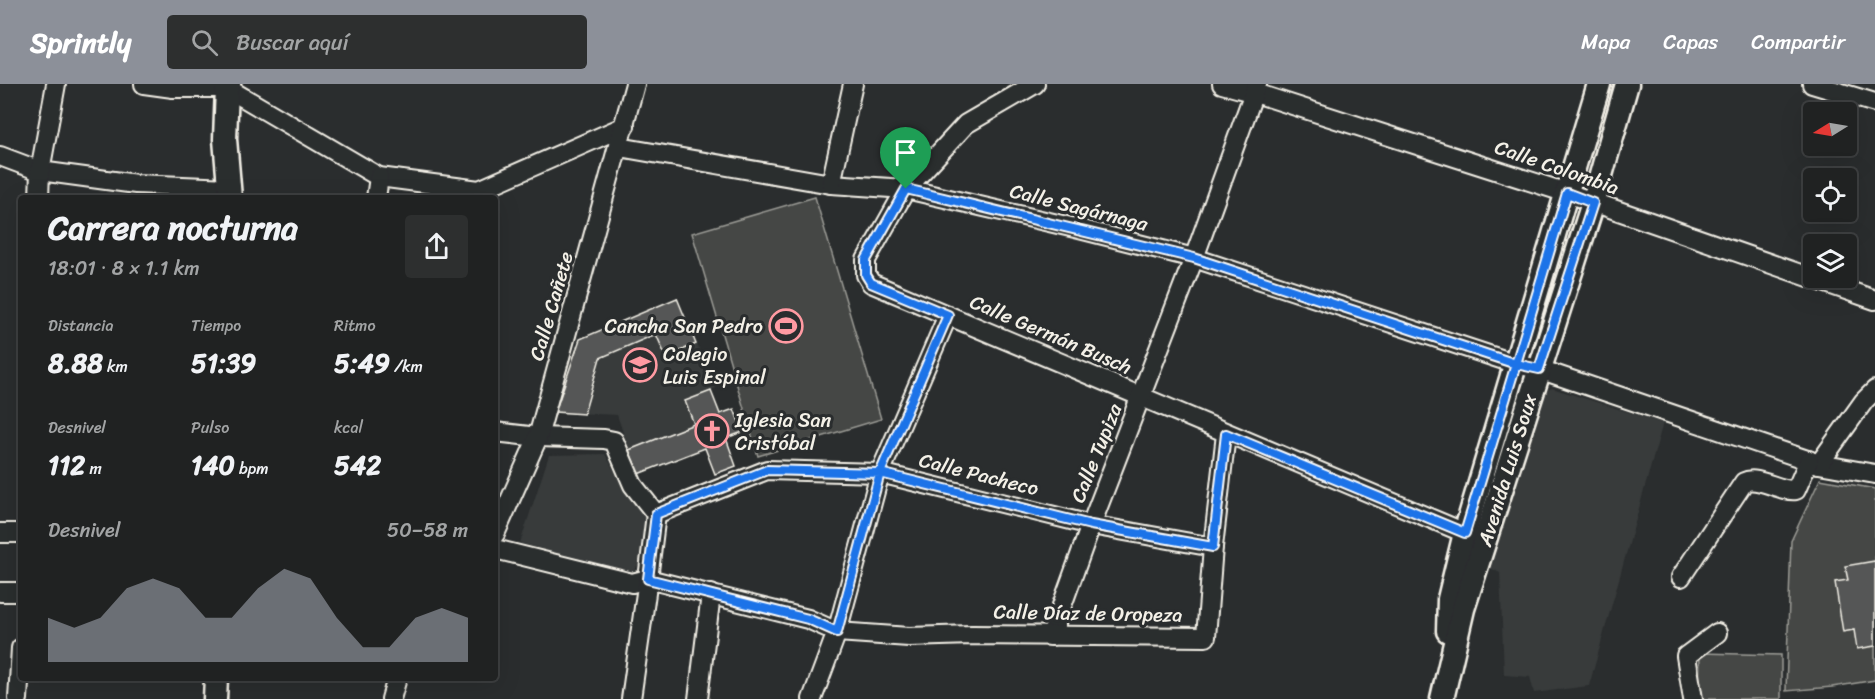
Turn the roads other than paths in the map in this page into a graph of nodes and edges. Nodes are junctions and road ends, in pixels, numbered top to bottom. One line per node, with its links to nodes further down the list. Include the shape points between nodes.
1 (56, 84): 16 (street)
2 (144, 84): 10 (street, via 173,88)
3 (635, 84): 13 (street, Calle Cañete)
4 (853, 84): 18 (street)
5 (1035, 84): 19 (street, Calle Germán Busch, via 966,124)
6 (1222, 84): 11 (street, Calle Colombia)
7 (1599, 84): 21 (main road, Avenida Luis Soux)
8 (1626, 84): 24 (main road, Avenida Luis Soux)
9 (1812, 84): 12 (street)
10 (228, 86): 17 (street); 20 (main road, via 225,139)
11 (1256, 88): 21 (street, Calle Colombia); 25 (street, Calle Tupiza)
12 (1875, 103)
13 (625, 126): 14 (street, Calle Cañete); 17 (street, via 479,190)
14 (619, 147): 18 (street, Calle Sagárnaga); 34 (street, Calle Cañete)
15 (0, 156): 16 (street)
16 (40, 171): 20 (street); 22 (street)
17 (379, 177): 23 (street)
18 (831, 184): 19 (street, Calle Sagárnaga)
19 (906, 189): 25 (street, Calle Sagárnaga); 27 (street, Calle Germán Busch, via 866,260 866,275 871,283)
20 (230, 193)
21 (1567, 193): 24 (street, Calle Colombia); 28 (main road, Avenida Luis Soux)
22 (39, 195)
23 (376, 195)
24 (1593, 203): 26 (street, Calle Colombia); 29 (main road, Avenida Luis Soux)
25 (1194, 258): 28 (street, Calle Sagárnaga); 31 (street, Calle Tupiza)
26 (1875, 300)
27 (948, 315): 31 (street, Calle Germán Busch); 36 (street)
28 (1516, 364): 29 (street, Calle Sagárnaga); 43 (main road, Avenida Luis Soux)
29 (1539, 369): 35 (street, Calle Sagárnaga); 57 (main road, Avenida Luis Soux, via 1463,609)
30 (1875, 390): 35 (street)
31 (1142, 396): 33 (street, Calle Germán Busch); 39 (street, Calle Tupiza)
32 (498, 432): 34 (street)
33 (1226, 434): 43 (street, Calle Germán Busch); 44 (street, Calle Díaz de Oropeza)
34 (538, 437): 38 (street, via 614,441 633,485); 40 (street, Calle Cañete)
35 (1814, 462): 37 (street, Calle Sagárnaga); 46 (street, via 1796,490 1754,480 1744,482)
36 (880, 473): 38 (street, Calle Pacheco, via 767,470); 39 (street, Calle Pacheco); 51 (street)
37 (1875, 474)
38 (656, 514): 47 (street)
39 (1091, 525): 44 (street, Calle Pacheco); 53 (street, Calle Tupiza)
40 (498, 527)
41 (0, 533): 42 (street)
42 (18, 533)
43 (1465, 533): 57 (main road, Avenida Luis Soux, via 1449,599)
44 (1213, 547): 53 (street, Calle Díaz de Oropeza, via 1206,637)
45 (498, 550): 47 (street, via 632,583)
46 (1681, 577)
47 (648, 579): 50 (street); 61 (street)
48 (0, 592): 49 (street)
49 (18, 592)
50 (711, 594): 51 (street, via 808,619); 62 (street)
51 (837, 632): 53 (street, Calle Díaz de Oropeza, via 909,637); 63 (street)
52 (1717, 633): 64 (street, via 1686,656)
53 (1051, 636)
54 (19, 681): 58 (street)
55 (216, 681): 59 (main road)
56 (396, 681): 60 (street)
57 (1443, 693)
58 (18, 699)
59 (215, 699)
60 (391, 699)
61 (631, 699)
62 (698, 699)
63 (812, 699)
64 (1693, 699)

